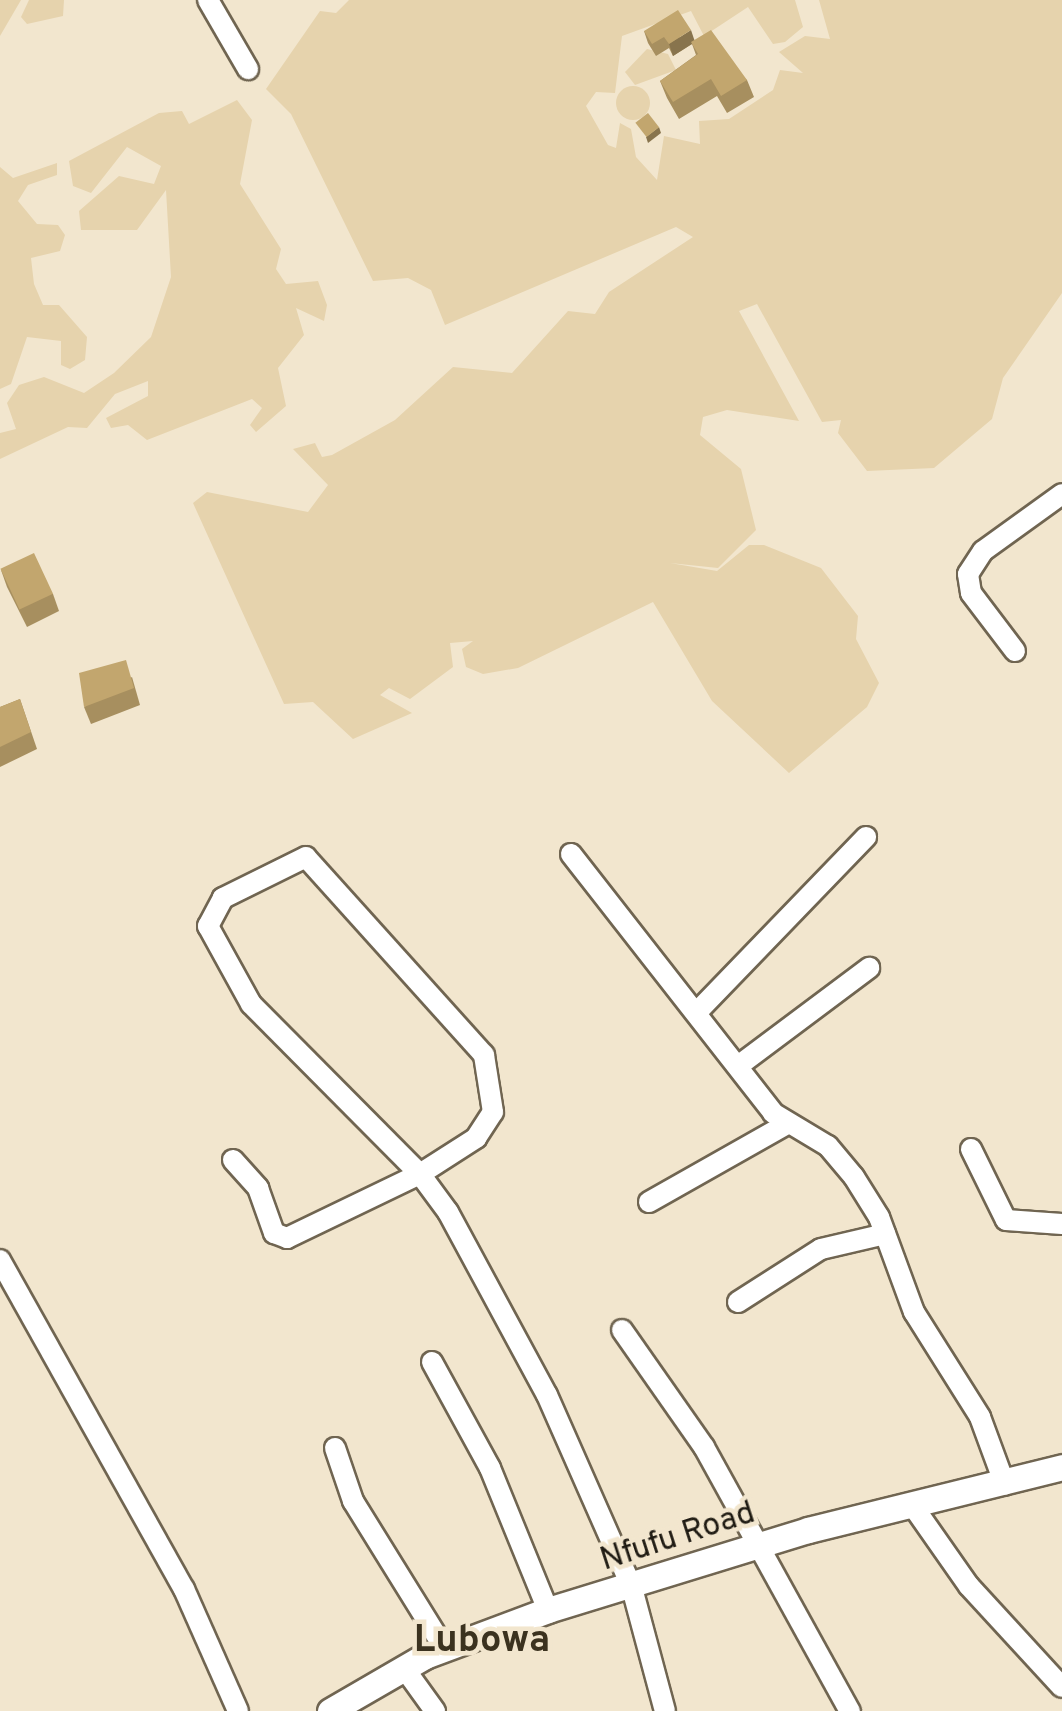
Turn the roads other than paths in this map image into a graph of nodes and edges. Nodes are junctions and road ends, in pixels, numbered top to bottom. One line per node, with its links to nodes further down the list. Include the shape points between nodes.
1 (208, 0): 2 (street)
2 (248, 69)
3 (1062, 494): 4 (street, via 983,551 968,574 970,593)
4 (1015, 651)
5 (866, 838): 8 (street)
6 (570, 854): 8 (street)
7 (869, 968): 9 (street)
8 (698, 1011): 9 (street)
9 (738, 1066): 10 (street)
10 (787, 1124): 14 (street); 16 (street, via 835,1152)
11 (971, 1149): 15 (street, via 1006,1220)
12 (233, 1160): 13 (street, via 283,1238)
13 (420, 1174): 13 (street, via 251,1004 208,926 223,898 292,859 318,864 493,1076 493,1112 480,1133); 26 (street, via 547,1394)
14 (649, 1202)
15 (1062, 1224)
16 (886, 1234): 18 (street, via 822,1249); 23 (street, via 914,1312 980,1417)
17 (0, 1260): 31 (street, via 184,1588)
18 (738, 1302)
19 (622, 1330): 25 (street, via 704,1447)
20 (432, 1362): 27 (street, via 490,1468)
21 (335, 1448): 28 (street, via 353,1501)
22 (1062, 1468): 23 (street, Nfufu Road)
23 (1005, 1485): 24 (street, Nfufu Road)
24 (915, 1509): 25 (street, Nfufu Road); 30 (street, via 969,1586)
25 (756, 1546): 26 (street, Nfufu Road); 35 (street)
26 (632, 1588): 27 (street, Nfufu Road); 34 (street)
27 (548, 1610): 28 (street, Nfufu Road)
28 (444, 1648): 29 (street, Nfufu Road)
29 (404, 1668): 32 (street, Nfufu Road); 33 (street)
30 (1062, 1687)
31 (238, 1711)
32 (330, 1711)
33 (436, 1711)
34 (665, 1711)
35 (850, 1711)

